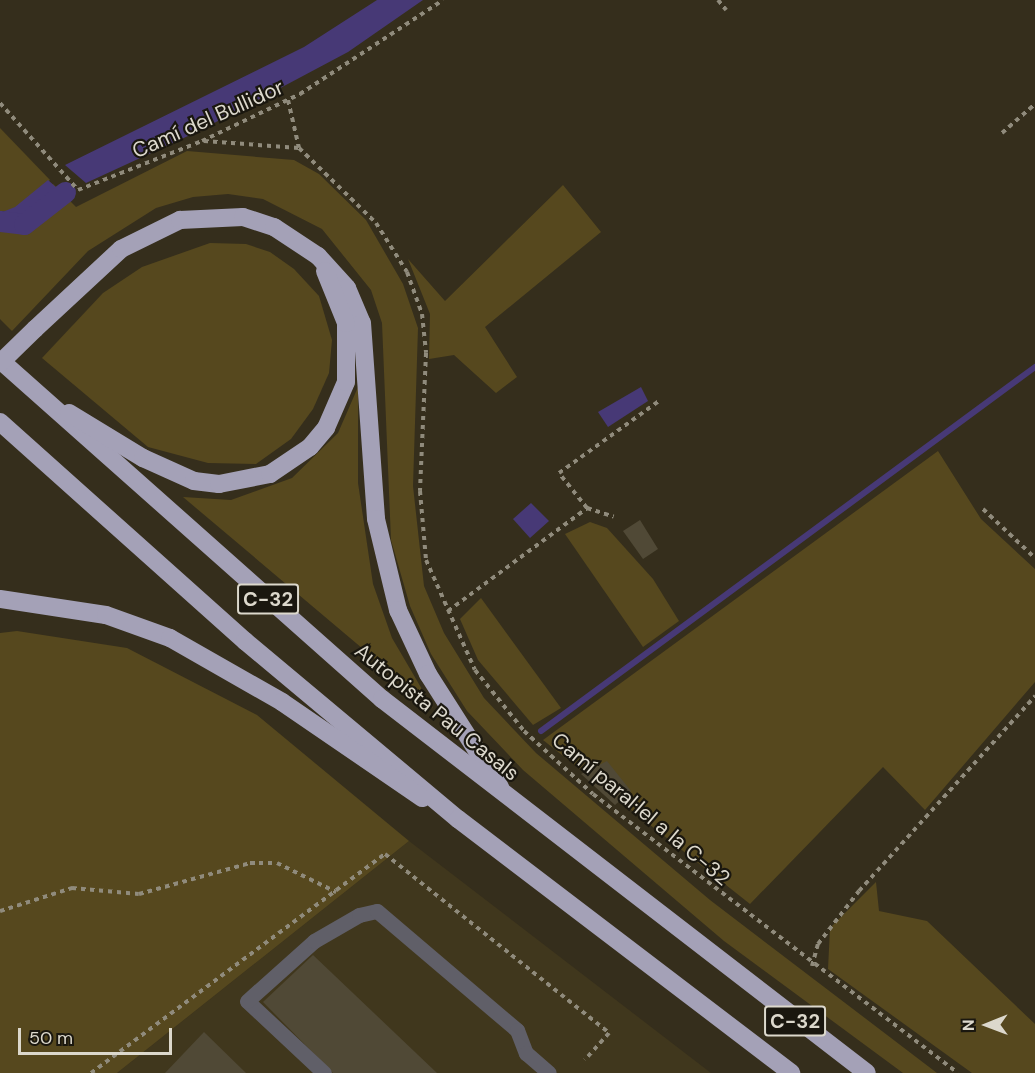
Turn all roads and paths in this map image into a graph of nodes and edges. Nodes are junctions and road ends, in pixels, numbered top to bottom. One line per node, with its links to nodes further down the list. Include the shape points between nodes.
1 (442, 0): 4 (path, Camí del Bullidor)
2 (718, 0): 3 (path)
3 (726, 10)
4 (288, 100): 8 (path, Camí del Bullidor); 9 (path)
5 (0, 103): 8 (path, Camí del Bullidor, via 78,190)
6 (1035, 104): 7 (path)
7 (1002, 133)
8 (202, 141): 9 (path)
9 (299, 148): 20 (path, Camí paral·lel a la C-32, via 376,223 407,272 422,314 426,352 420,491 426,560)
10 (318, 256): 11 (highway, bridge, via 274,227 243,217 180,220 121,249); 12 (highway, via 345,323 345,382 326,428 310,447 270,474 219,484 194,481 143,458); 22 (highway, via 347,288 362,323 376,519 398,610 428,674)
11 (0, 361): 12 (highway, Autopista Pau Casals / C-32)
12 (35, 392): 22 (highway, Autopista Pau Casals / C-32, via 382,699)
13 (658, 401): 15 (path, via 559,473)
14 (0, 422): 23 (highway, C-32, via 245,641)
15 (587, 508): 17 (path); 20 (path)
16 (983, 509): 18 (path)
17 (614, 517)
18 (1035, 558)
19 (0, 598): 23 (highway, via 106,615 170,638 236,674 399,785)
20 (448, 611): 26 (path, Camí paral·lel a la C-32, via 475,670 524,731 593,794)
21 (1035, 696): 26 (path, via 860,891 818,944)
22 (507, 799): 32 (highway, Autopista Pau Casals / C-32)
23 (458, 819): 31 (highway, C-32)
24 (336, 892): 25 (path, via 277,863 250,863 139,894 72,888); 27 (path, via 385,854 609,1033); 28 (path)
25 (0, 911)
26 (812, 966): 33 (path, Camí paral·lel a la C-32)
27 (585, 1060)
28 (91, 1073)
29 (324, 1073): 30 (lane, via 247,1001 314,941 359,915 377,911 517,1030 526,1053)
30 (549, 1073)
31 (791, 1073)
32 (867, 1073)
33 (958, 1073)

